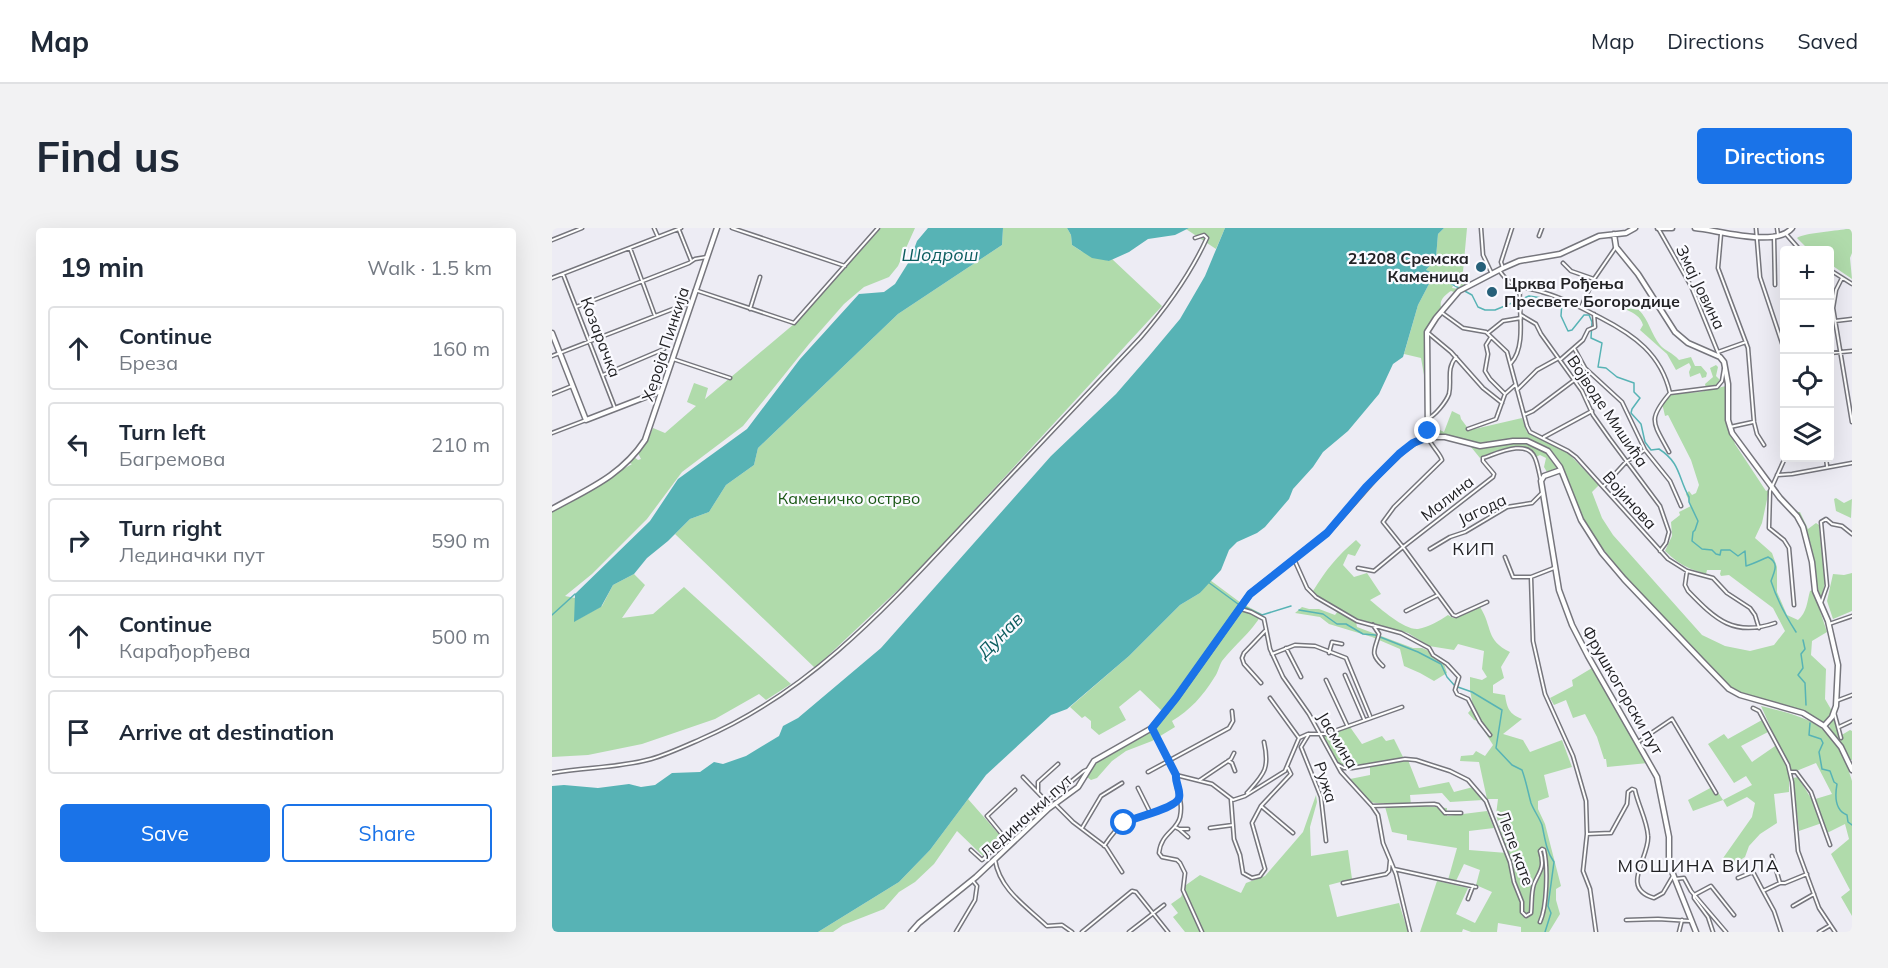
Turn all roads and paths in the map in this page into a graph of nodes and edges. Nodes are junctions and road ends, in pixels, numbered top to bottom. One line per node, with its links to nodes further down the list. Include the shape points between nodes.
1 (582, 228): 26 (street)
2 (654, 228): 23 (street)
3 (717, 228): 30 (street, Хероја Пинкија)
4 (732, 228): 33 (street)
5 (878, 228): 33 (street)
6 (1481, 228): 37 (street, via 1483,255)
7 (1512, 228): 34 (street)
8 (1542, 228): 22 (street)
9 (1635, 228): 19 (street)
10 (1658, 228): 11 (street); 72 (street, Змај Јовина, via 1691,286)
11 (1672, 228)
12 (1695, 228): 17 (street)
13 (1756, 228): 24 (street)
14 (1777, 228): 21 (street)
15 (1792, 228): 20 (street)
16 (680, 229): 23 (street); 31 (street)
17 (1714, 229): 18 (street)
18 (1721, 231): 24 (street); 65 (street, via 1718,268)
19 (1614, 234): 28 (street); 34 (street, via 1606,232 1560,254)
20 (1785, 234): 21 (street); 27 (street)
21 (1776, 235): 24 (street); 44 (street)
22 (1539, 236)
23 (658, 237): 29 (street)
24 (1757, 237): 62 (street, via 1760,277)
25 (1195, 238): 184 (street, via 1207,238 1154,322 913,578 823,664 769,704 677,749 623,765)
26 (552, 240)
27 (1796, 246)
28 (1616, 247): 41 (street); 72 (street, via 1678,336 1705,352)
29 (630, 248): 36 (street); 42 (street)
30 (707, 257): 31 (street); 46 (street, Хероја Пинкија)
31 (691, 260): 42 (street)
32 (1563, 263): 41 (street, via 1569,270)
33 (845, 266): 50 (street, via 793,323)
34 (1501, 269): 37 (street); 45 (street)
35 (1834, 273): 40 (street)
36 (564, 274): 39 (street); 48 (street, Козарачка)
37 (1492, 274): 51 (street, via 1462,290)
38 (760, 277): 50 (street)
39 (552, 278)
40 (1842, 278): 43 (street); 57 (street, via 1834,297)
41 (1594, 279): 49 (street)
42 (643, 281): 48 (street); 53 (street)
43 (1852, 284)
44 (1775, 285)
45 (1520, 288): 49 (street); 54 (street)
46 (695, 290): 47 (street, Хероја Пинкија); 50 (street)
47 (691, 302): 53 (street); 75 (street, Хероја Пинкија)
48 (576, 307): 64 (street, Козарачка)
49 (1581, 307): 52 (street)
50 (750, 309)
51 (1441, 312): 59 (street); 61 (street, via 1463,328)
52 (1594, 314): 55 (street); 58 (street)
53 (656, 316): 64 (street)
54 (1521, 316): 61 (street, via 1503,321); 76 (street, Војводе Мишића, via 1536,324); 77 (street, via 1518,346)
55 (1601, 318): 58 (street); 86 (street, via 1628,332 1648,349 1662,368)
56 (1852, 319): 57 (street)
57 (1835, 321): 69 (street)
58 (1596, 322): 66 (street)
59 (1427, 332): 74 (street); 95 (street)
60 (552, 333): 70 (street)
61 (1488, 333): 63 (street)
62 (1780, 335)
63 (1491, 337): 77 (street, via 1507,352); 88 (street, via 1486,345 1485,371)
64 (589, 341): 70 (street); 79 (street, Козарачка)
65 (1746, 342): 72 (street); 97 (street)
66 (1574, 348): 76 (street); 105 (street, via 1583,365 1622,402)
67 (664, 349): 79 (street)
68 (1852, 351): 69 (street)
69 (1840, 352): 71 (street); 98 (street)
70 (560, 353): 73 (street); 83 (street)
71 (1834, 353)
72 (1719, 355): 78 (street)
73 (552, 356)
74 (1456, 357): 91 (street); 95 (street, via 1450,368 1448,396)
75 (673, 359): 80 (street); 85 (street, Хероја Пинкија)
76 (1558, 360): 81 (street, Војводе Мишића); 84 (street, via 1537,370)
77 (1511, 363): 82 (street)
78 (1726, 366): 86 (street, via 1722,381 1715,388); 99 (street)
79 (602, 375): 92 (street, Козарачка)
80 (730, 378)
81 (1573, 381): 93 (street, Војводе Мишића); 94 (street)
82 (1515, 385): 84 (street); 88 (street)
83 (573, 386): 87 (street); 96 (street)
84 (1517, 390): 94 (street)
85 (662, 391): 89 (street); 90 (street, Хероја Пинкија)
86 (1670, 393): 106 (street, via 1655,416 1656,427)
87 (552, 394)
88 (1505, 394): 91 (street)
89 (653, 395): 90 (street); 92 (street)
90 (660, 398): 120 (street, Хероја Пинкија, via 645,440 627,463)
91 (1502, 403): 100 (street, via 1494,421)
92 (615, 409): 96 (street)
93 (1592, 411): 103 (street); 107 (street, Војводе Мишића)
94 (1524, 415): 103 (street, Војинова, via 1532,434)
95 (1427, 419): 102 (street)
96 (586, 420): 101 (street)
97 (1754, 422): 99 (street); 104 (street)
98 (1852, 422)
99 (1730, 428): 115 (street)
100 (1468, 429)
101 (552, 433)
102 (1428, 437): 112 (street, via 1480,446 1531,442 1548,452); 122 (street, via 1442,460 1383,522); 126 (street, Лединачки пут, via 1396,457 1327,533)
103 (1543, 438): 116 (street, Војинова, via 1576,457)
104 (1764, 445)
105 (1645, 450): 107 (street); 119 (street, via 1670,481)
106 (1669, 452)
107 (1626, 462): 116 (street); 124 (street, Војводе Мишића, via 1664,513 1669,535)
108 (1783, 462): 114 (street)
109 (1826, 462): 111 (street)
110 (1852, 463): 111 (street)
111 (1827, 466): 114 (street)
112 (1561, 470): 113 (street); 163 (street, via 1581,520 1602,553 1722,681 1740,695 1803,713)
113 (1542, 475): 118 (street, Фрушкогорски пут); 122 (street, Малина, via 1535,457 1518,448 1483,458 1493,477)
114 (1777, 476): 115 (street); 117 (street)
115 (1765, 479): 117 (street)
116 (1603, 487): 124 (street, Војинова)
117 (1772, 487): 133 (street, via 1803,527 1814,589); 134 (street, via 1769,528 1790,551)
118 (1543, 492): 123 (street, Јагода, via 1532,502 1508,507); 128 (street, Фрушкогорски пут)
119 (1681, 506)
120 (552, 508)
121 (1852, 534): 133 (street, via 1826,519 1821,522 1827,586)
122 (1403, 547): 127 (street, Малина, via 1374,571); 131 (street)
123 (1430, 549)
124 (1660, 551): 129 (street, Војинова)
125 (1505, 557): 130 (street, via 1513,577)
126 (1294, 559): 135 (street, Лединачки пут, via 1254,591); 140 (street, via 1307,588 1316,597 1357,621)
127 (1358, 568)
128 (1554, 568): 130 (street); 172 (street, Фрушкогорски пут, via 1575,632)
129 (1687, 571): 141 (street, Војинова, via 1713,578 1726,593 1750,608); 141 (street, via 1688,591 1716,617 1733,627)
130 (1531, 577): 209 (street, via 1534,645 1545,693 1573,756 1584,795)
131 (1438, 595): 132 (street, via 1454,616); 136 (street)
132 (1487, 602)
133 (1821, 603): 139 (street)
134 (1794, 605)
135 (1242, 606): 142 (street, Јасмина, via 1263,618); 165 (street, Лединачки пут)
136 (1406, 610)
137 (1852, 616): 139 (street)
138 (1775, 623): 141 (street)
139 (1829, 624): 154 (street, via 1838,665)
140 (1373, 625): 147 (street, via 1378,637 1373,652); 168 (street, via 1401,633 1429,648 1458,674 1456,694 1468,699)
141 (1758, 628)
142 (1265, 631): 146 (street, Јасмина); 151 (street, via 1242,658)
143 (1342, 644): 145 (street, via 1332,642)
144 (1286, 648): 145 (street, via 1316,646); 146 (street); 149 (street)
145 (1329, 653): 159 (street, via 1347,659)
146 (1272, 654): 167 (street, Јасмина)
147 (1383, 666)
148 (1345, 675): 160 (street)
149 (1301, 677)
150 (1326, 680): 162 (street)
151 (1261, 683)
152 (1852, 695): 154 (street)
153 (1270, 698): 169 (street)
154 (1836, 701): 158 (street)
155 (1402, 707): 159 (street)
156 (1753, 708): 183 (street)
157 (1232, 711): 174 (street, via 1229,728)
158 (1834, 712): 163 (street); 164 (street)
159 (1371, 717): 160 (street)
160 (1364, 719): 162 (street)
161 (1852, 721): 164 (street)
162 (1347, 725): 167 (street)
163 (1824, 726): 180 (street, via 1841,747)
164 (1839, 727): 170 (street)
165 (1152, 728): 174 (street); 179 (street, Лединачки пут, via 1096,760)
166 (1309, 734): 167 (street); 169 (street); 212 (street, Ружа, via 1301,747 1321,797)
167 (1319, 735): 177 (street, Јасмина)
168 (1490, 735)
169 (1299, 738): 178 (street)
170 (1841, 738)
171 (1264, 742): 194 (street, via 1265,771)
172 (1638, 742): 193 (street, via 1672,720); 222 (street, Фрушкогорски пут, via 1659,780 1670,846 1669,864)
173 (1234, 753): 175 (street)
174 (1170, 761): 182 (street); 185 (street)
175 (1228, 761): 181 (street); 187 (street)
176 (1058, 764): 191 (street, via 1038,782)
177 (1337, 765): 199 (street, Јасмина); 238 (street, Лепе кате, via 1352,768 1416,760 1468,780 1486,801 1526,916 1531,913 1534,884 1541,869 1540,851 1544,850 1546,885)
178 (1288, 768): 194 (street); 198 (street, via 1291,774)
179 (1089, 769): 196 (street); 197 (street, Лединачки пут, via 1080,785)
180 (1852, 770)
181 (1235, 771)
182 (1148, 772)
183 (1790, 772): 213 (street, via 1796,772 1811,792); 221 (street, via 1797,845)
184 (552, 773)
185 (1176, 775): 187 (street); 192 (street)
186 (1023, 777): 191 (street)
187 (1200, 780): 195 (street)
188 (1122, 783): 204 (street, via 1101,796)
189 (1138, 788): 200 (street)
190 (1015, 790): 211 (street, via 987,816)
191 (1038, 792): 196 (street)
192 (1180, 793): 200 (street, via 1169,808); 203 (street, via 1180,816)
193 (1716, 793)
194 (1245, 796): 195 (street)
195 (1231, 800): 202 (street)
196 (1046, 801): 211 (street)
197 (1055, 804): 204 (street); 217 (street, Лединачки пут)
198 (1261, 806): 202 (street, via 1252,823 1265,869 1263,875 1252,878 1243,873); 208 (street)
199 (1372, 806): 201 (street, via 1434,804 1445,813); 218 (street, Јасмина)
200 (1150, 812): 214 (street, via 1124,823)
201 (1461, 813)
202 (1233, 825): 205 (street)
203 (1175, 827): 206 (street); 246 (street, via 1164,838 1159,853 1180,863 1185,873 1183,890)
204 (1082, 828): 214 (street)
205 (1210, 828)
206 (1179, 829): 207 (street); 210 (street)
207 (1188, 829)
208 (1293, 833)
209 (1587, 834): 222 (street, via 1611,833 1627,804 1628,792 1635,790 1648,840 1637,874 1638,884 1654,898); 248 (street, via 1583,871 1590,889)
210 (1188, 837)
211 (1005, 838): 215 (street, via 982,860)
212 (1326, 841)
213 (1830, 845)
214 (1104, 846): 220 (street)
215 (971, 850)
216 (1772, 856): 226 (street)
217 (995, 860): 224 (street, Лединачки пут); 242 (street, via 1002,881 1015,897 1047,926 1062,925)
218 (1390, 861): 219 (street, Јасмина); 225 (street, via 1386,874)
219 (1394, 869): 230 (street, via 1474,887); 247 (street, Јасмина)
220 (1122, 872)
221 (1807, 874): 226 (street); 228 (street)
222 (1675, 878): 229 (street, via 1684,878); 237 (street, Фрушкогорски пут)
223 (1738, 878): 227 (street, via 1753,872)
224 (973, 880): 240 (street, Лединачки пут); 241 (street, via 977,894)
225 (1343, 883)
226 (1780, 883): 227 (street)
227 (1763, 891): 253 (street)
228 (1814, 894): 232 (street); 239 (street)
229 (1694, 895): 234 (street, via 1711,886); 251 (street); 252 (street)
230 (1468, 898)
231 (1164, 905): 233 (street)
232 (1793, 906)
233 (1153, 914): 243 (street, via 1132,891); 244 (street); 245 (street)
234 (1734, 915)
235 (1626, 920): 236 (street)
236 (1682, 920): 237 (street); 249 (street)
237 (1693, 921): 250 (street, Фрушкогорски пут)
238 (1540, 922)
239 (1830, 925): 254 (street); 255 (street)
240 (911, 932)
241 (956, 932)
242 (1072, 932)
243 (1082, 932)
244 (1129, 932)
245 (1168, 932)
246 (1202, 932)
247 (1410, 932)
248 (1596, 932)
249 (1679, 932)
250 (1696, 932)
251 (1713, 932)
252 (1726, 932)
253 (1780, 932)
254 (1819, 932)
255 (1834, 932)

